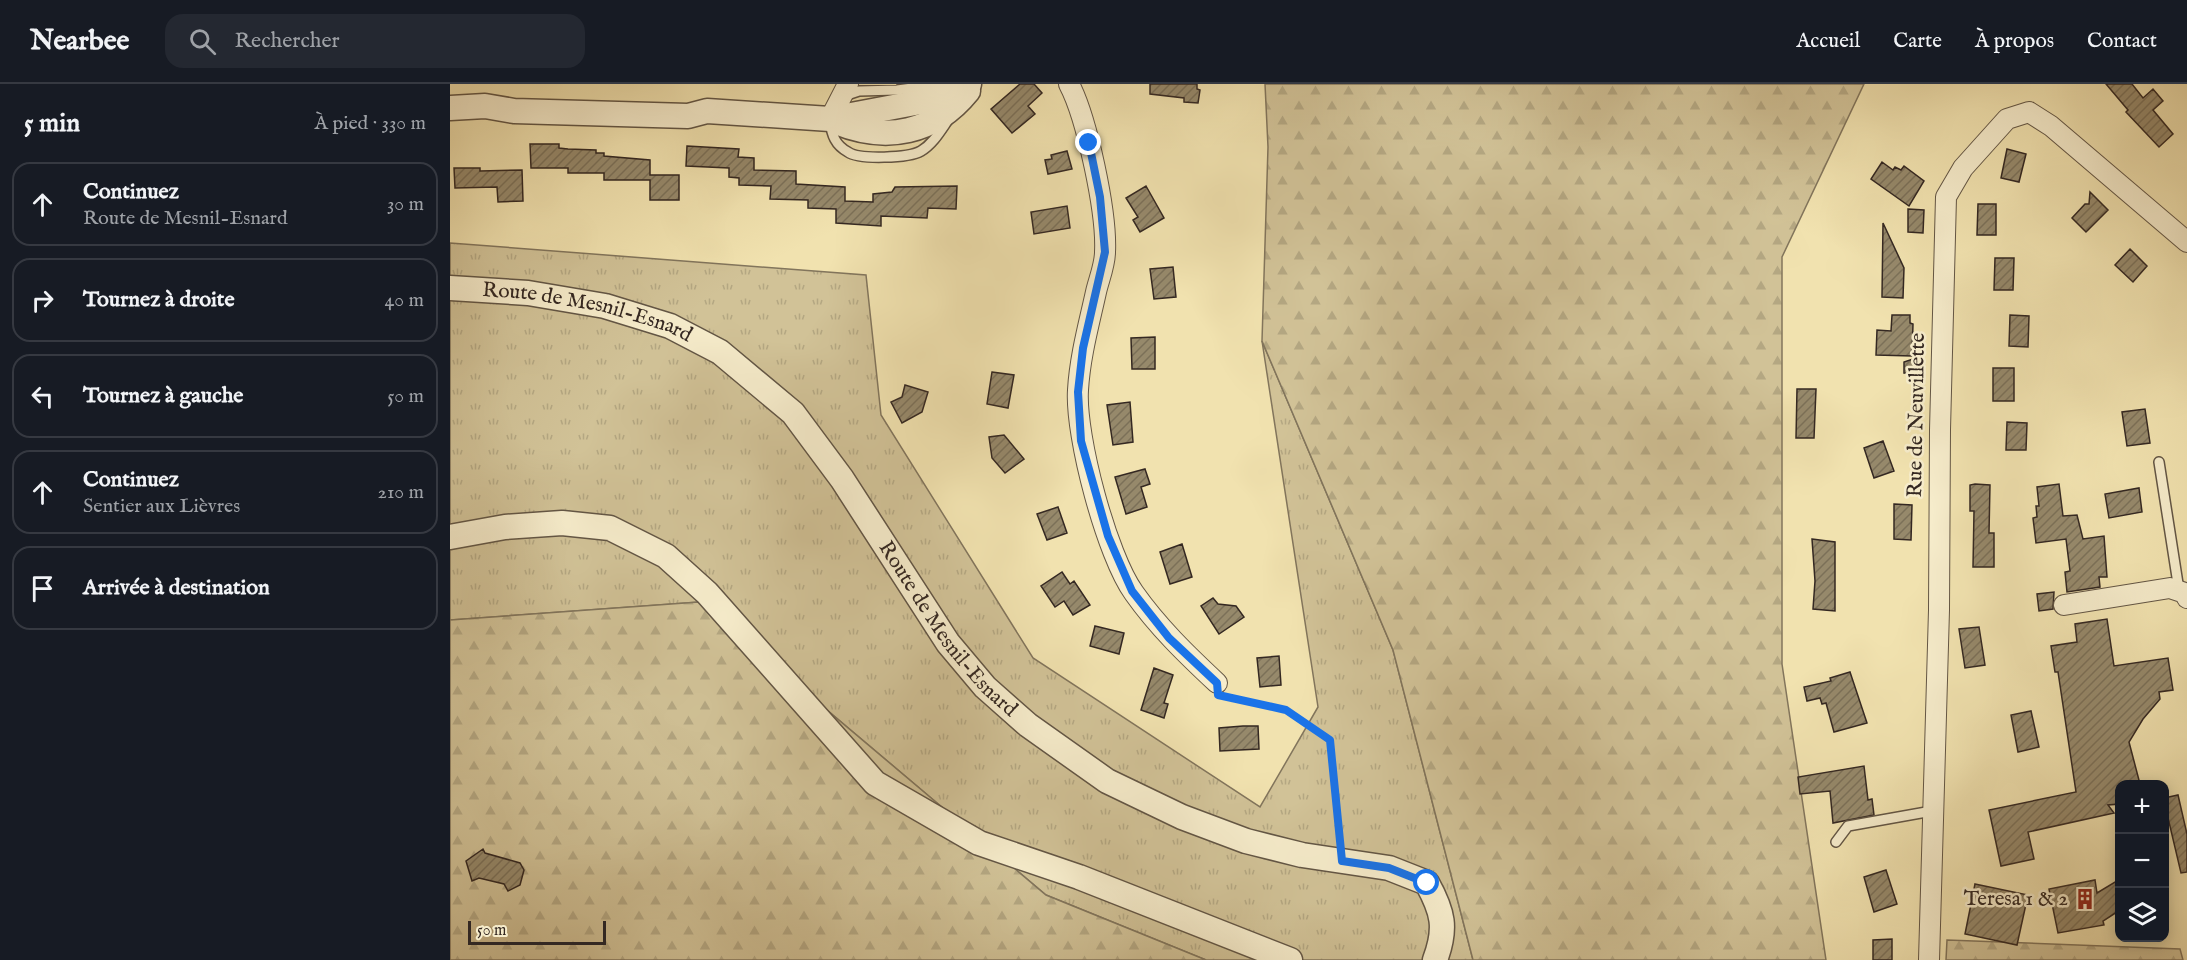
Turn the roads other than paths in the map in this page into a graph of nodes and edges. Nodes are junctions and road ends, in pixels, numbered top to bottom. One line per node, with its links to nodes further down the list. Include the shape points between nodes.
1 (942, 84): 4 (lane)
2 (974, 84): 5 (street)
3 (1069, 84): 14 (street, via 1089,143 1100,197 1105,252 1083,348 1078,392 1081,441 1108,536 1132,591 1169,638)
4 (844, 91): 7 (street)
5 (963, 94): 7 (street, via 930,123 905,134 861,130)
6 (450, 108): 7 (street, via 485,106 514,111 688,116 707,111)
7 (830, 119)
8 (2187, 242): 15 (street, Rue de Neuvillette, via 2051,126 2029,112 2007,118 1963,168 1946,197)
9 (450, 288): 18 (street, Route de Mesnil-Esnard, via 528,293 605,306 670,326 720,352 793,412 842,479 948,643 985,687 1028,725 1107,781 1182,817 1246,841 1389,868 1427,883 1442,911 1442,942)
10 (2159, 462): 12 (lane)
11 (450, 537): 17 (street, via 528,525 610,528 666,556 707,593 875,783 980,843 1079,877)
12 (2183, 595): 13 (street, via 2170,588)
13 (2064, 604)
14 (1217, 683)
15 (1932, 811): 16 (lane, via 1848,826); 19 (street, Rue de Neuvillette)
16 (1836, 842)
17 (1290, 960)
18 (1435, 960)
19 (1929, 960)

